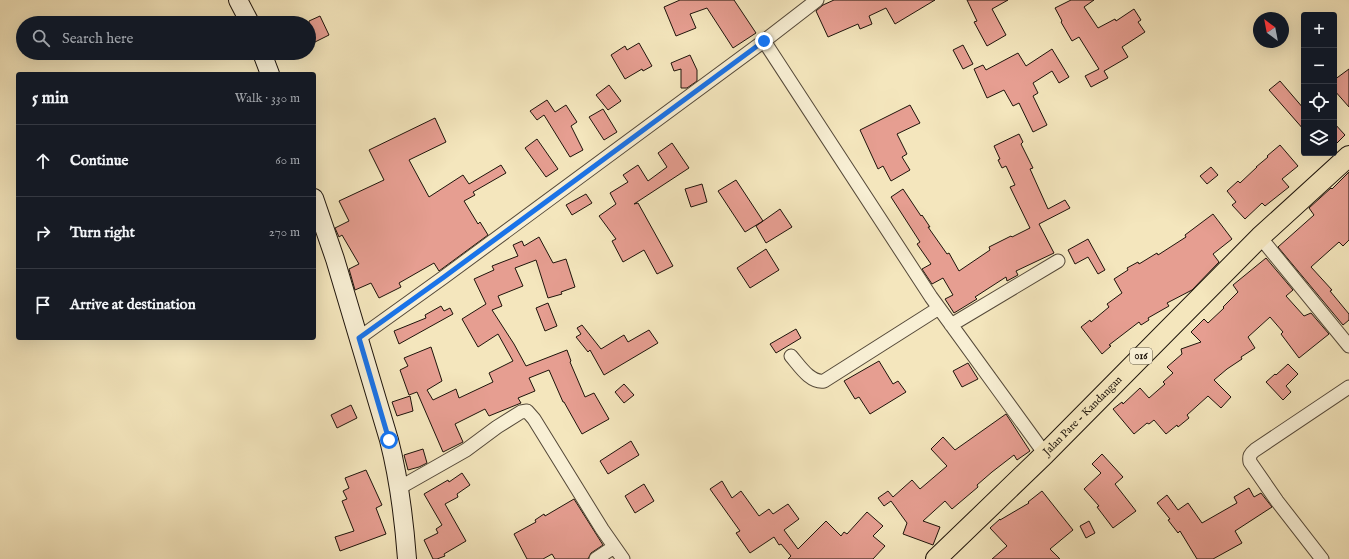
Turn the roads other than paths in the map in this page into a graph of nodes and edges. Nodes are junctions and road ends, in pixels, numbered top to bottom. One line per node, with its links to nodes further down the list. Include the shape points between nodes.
1 (238, 0): 3 (street)
2 (817, 0): 4 (street)
3 (246, 16)
4 (764, 41): 11 (street); 13 (street)
5 (265, 60): 6 (street)
6 (269, 72)
7 (1349, 156): 9 (main road, Jalan Pare - Kandangan / 016)
8 (316, 204): 13 (street)
9 (1260, 238): 14 (street); 17 (main road, Jalan Pare - Kandangan / 016)
10 (1058, 261): 12 (street)
11 (939, 308): 12 (street); 15 (street, via 821,382 805,372)
12 (951, 326): 17 (street)
13 (359, 338): 18 (street, via 396,466)
14 (1349, 346)
15 (791, 356)
16 (1349, 387): 24 (street, via 1255,450 1249,457 1277,501)
17 (1044, 454): 23 (main road, Jalan Pare - Kandangan / 016)
18 (399, 488): 19 (street, via 466,450 497,427 526,411 534,419); 20 (street)
19 (614, 547): 21 (street); 22 (street)
20 (407, 559)
21 (596, 559)
22 (623, 559)
23 (936, 559)
24 (1322, 559)

